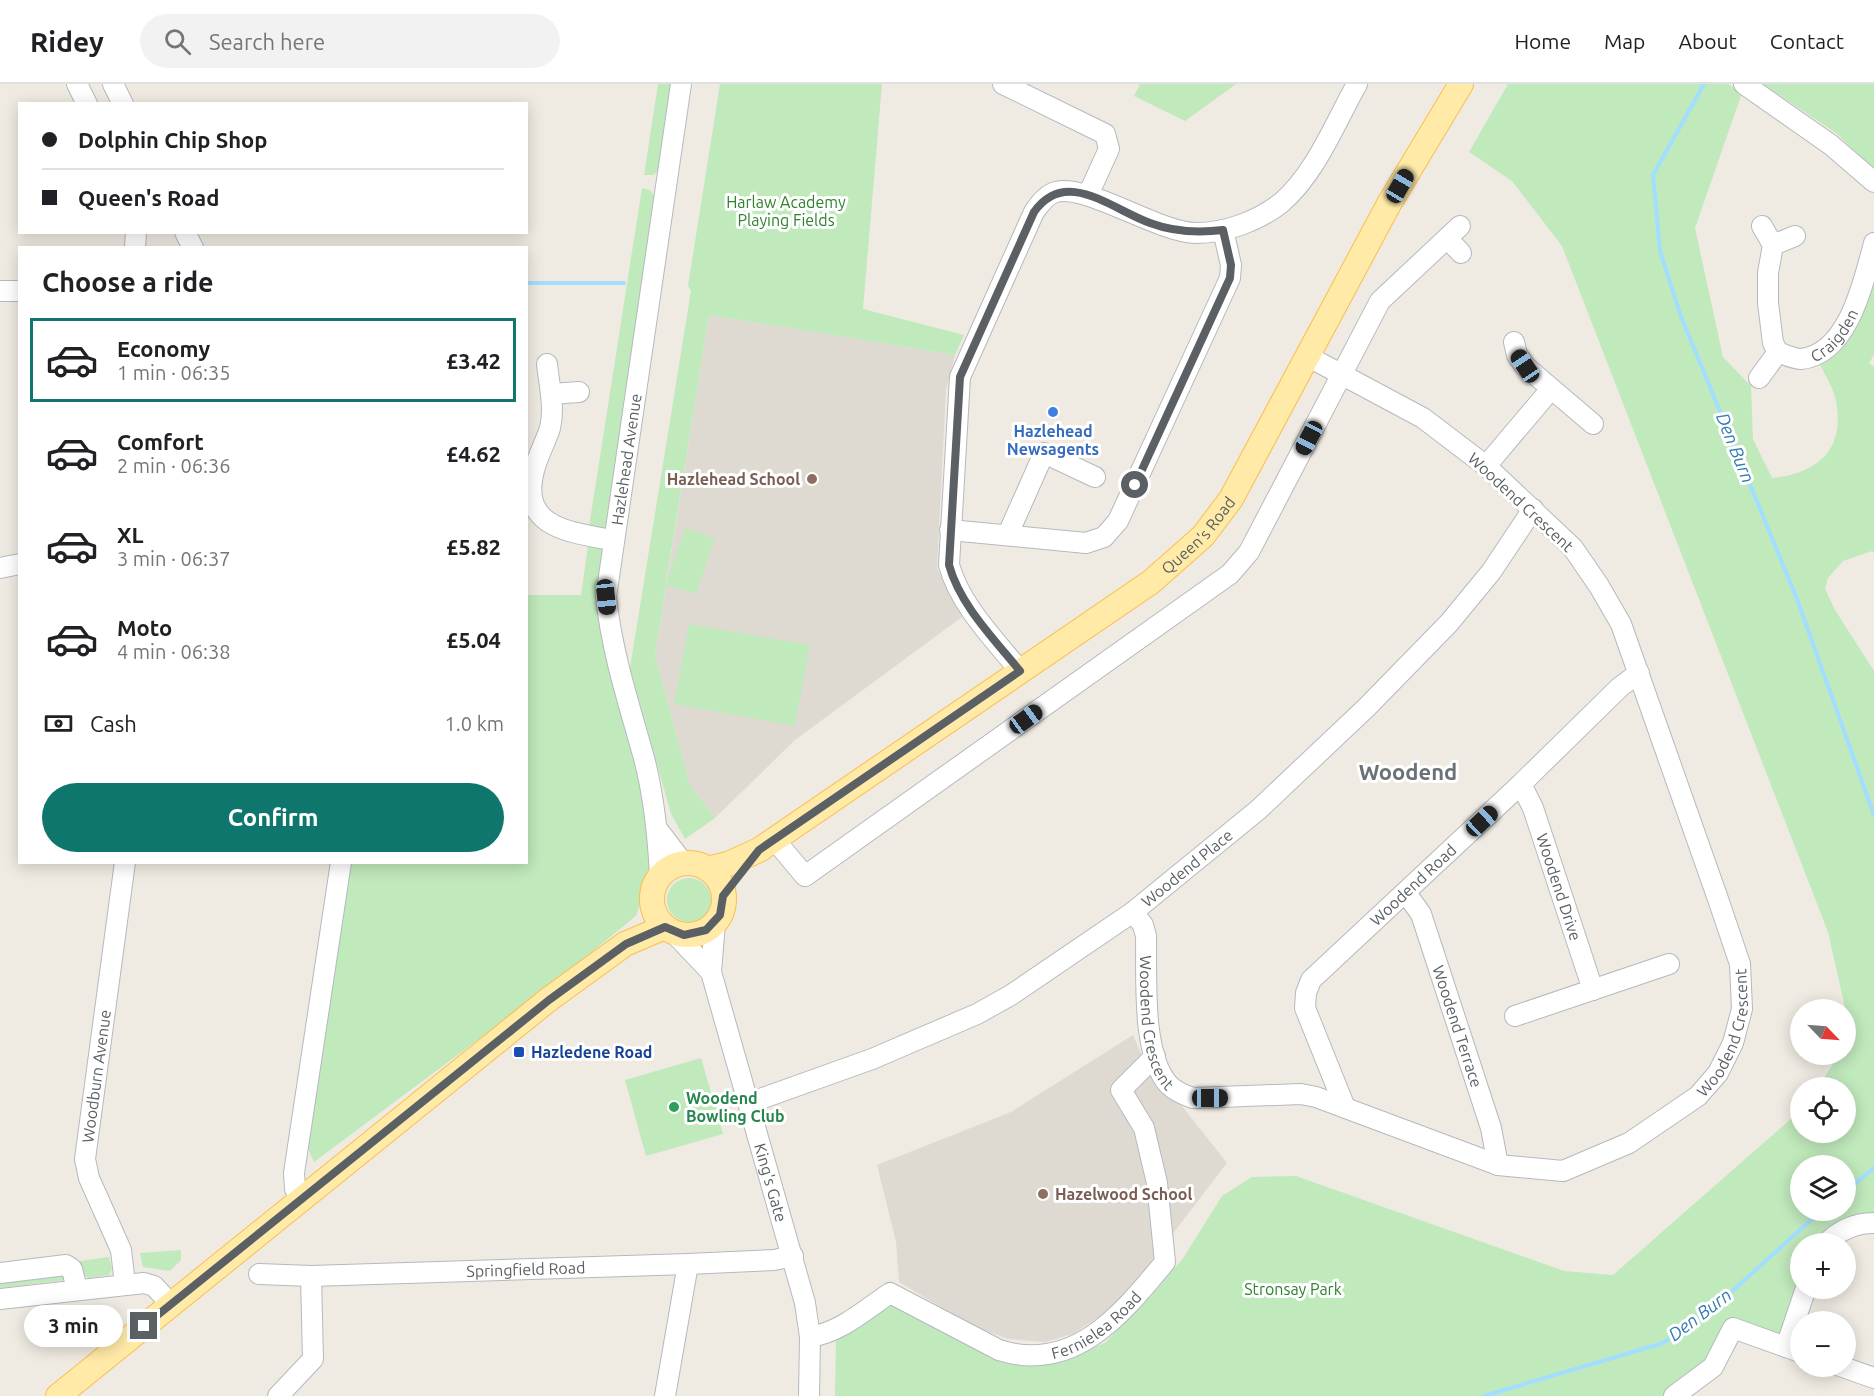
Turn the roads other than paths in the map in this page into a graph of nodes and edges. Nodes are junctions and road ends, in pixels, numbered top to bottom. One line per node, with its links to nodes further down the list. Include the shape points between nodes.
1 (77, 84): 8 (street)
2 (113, 84): 9 (street)
3 (681, 84): 35 (street, Hazlehead Avenue)
4 (1003, 84): 11 (street, via 1105,134 1109,149)
5 (1357, 84): 13 (street, via 1298,185 1264,215)
6 (1461, 84): 22 (main road, Queen's Road, via 1390,202)
7 (1744, 84): 10 (street, via 1831,145)
8 (86, 102)
9 (122, 102)
10 (1874, 182)
11 (1088, 195): 13 (street, via 1150,223 1195,233); 33 (street, via 1055,192 1034,212 966,362 960,377)
12 (1762, 226): 16 (street)
13 (1223, 230): 34 (street, via 1230,278 1118,520 1104,537 1086,543)
14 (1795, 236): 16 (street)
15 (1874, 243): 21 (street, Craigden, via 1852,316 1830,345 1799,359)
16 (1773, 244): 21 (street, Craigden, via 1768,303 1773,343)
17 (1461, 253): 24 (street, via 1453,232 1380,301)
18 (0, 291): 19 (street)
19 (18, 291)
20 (1514, 342): 26 (street, via 1525,366)
21 (1778, 352): 25 (street, Craigden)
22 (1307, 356): 24 (street, Woodend Crescent); 38 (main road, Queen's Road, via 1231,499 1203,536 1151,582)
23 (547, 364): 28 (street)
24 (1342, 374): 30 (street, Woodend Crescent, via 1423,418); 42 (street, via 1249,552 1230,574 806,876)
25 (1760, 378)
26 (1551, 390): 29 (street); 30 (street)
27 (579, 392): 28 (street)
28 (551, 394): 35 (street, via 550,427 530,486 532,500 540,515 562,531)
29 (1593, 424)
30 (1486, 466): 32 (street, Woodend Crescent)
31 (1095, 477): 34 (street, via 1044,453)
32 (1533, 509): 39 (street, Woodend Crescent, via 1573,549 1599,586 1621,624); 51 (street, Woodend Place, via 1491,572 1449,623 1366,708 1258,810)
33 (950, 530): 34 (street); 38 (street, via 949,565 954,583)
34 (1008, 534)
35 (612, 540): 41 (street, Hazlehead Avenue, via 606,597 609,632 644,760)
36 (18, 564): 37 (street)
37 (0, 568)
38 (1020, 671): 42 (main road, Queen's Road)
39 (1639, 673): 40 (street, Woodend Road); 62 (street, Woodend Crescent, via 1740,964 1742,1009 1733,1042 1718,1073 1698,1096 1629,1143 1563,1172)
40 (1521, 784): 48 (street, Woodend Road); 57 (street, Woodend Drive, via 1533,808)
41 (658, 830): 45 (street, Hazlehead Avenue); 47 (street, Hazlehead Avenue)
42 (772, 847): 46 (main road, Queen's Road); 49 (main road, Queen's Road)
43 (125, 864): 71 (street, Woodburn Avenue, via 85,1159 89,1178 121,1250)
44 (341, 864): 63 (street, via 298,1149 308,1170)
45 (684, 864): 46 (main road); 47 (main road)
46 (707, 869): 49 (main road, via 715,876)
47 (660, 876): 50 (main road)
48 (1406, 893): 61 (street, Woodend Road, via 1311,980 1306,993 1305,1008); 62 (street, Woodend Terrace, via 1421,914 1491,1128)
49 (723, 896): 52 (main road)
50 (652, 901): 53 (main road, via 653,911); 54 (main road)
51 (1133, 912): 59 (street, Woodend Crescent, via 1146,936 1149,1022); 60 (street, Woodend Place, via 977,1014 872,1059)
52 (715, 923): 53 (main road, via 695,935); 56 (street, King's Gate)
53 (669, 930): 54 (main road); 56 (street, King's Gate)
54 (626, 944): 63 (main road, via 549,1000)
55 (1659, 963): 57 (street)
56 (711, 972): 60 (street, King's Gate)
57 (1593, 990): 58 (street)
58 (1523, 1009)
59 (1155, 1056): 61 (street, Woodend Crescent, via 1169,1085 1193,1098 1301,1094); 75 (street, Fernielea Road, via 1121,1090 1144,1128 1157,1182 1165,1262 1129,1306 1095,1335 1057,1354 1017,1356 982,1342 890,1293 835,1330)
60 (749, 1103): 66 (street, King's Gate)
61 (1344, 1105): 62 (street, Woodend Crescent)
62 (1498, 1165)
63 (311, 1191): 74 (main road)
64 (1874, 1223): 65 (street, via 1863,1223)
65 (1840, 1233)
66 (793, 1256): 67 (street, Springfield Road); 75 (street, King's Gate)
67 (688, 1264): 70 (street, Springfield Road); 81 (street)
68 (0, 1273): 72 (street, via 66,1265 72,1269)
69 (259, 1274): 70 (street, Springfield Road)
70 (311, 1276): 80 (street, via 313,1359)
71 (125, 1284): 72 (street); 74 (street, via 154,1286)
72 (77, 1290): 73 (street)
73 (0, 1299)
74 (171, 1304): 79 (main road)
75 (810, 1337): 82 (street, King's Gate)
76 (1790, 1349): 83 (street, via 1733,1328 1713,1367)
77 (1856, 1372): 78 (street)
78 (1874, 1378)
79 (58, 1396)
80 (278, 1396)
81 (665, 1396)
82 (809, 1396)
83 (1674, 1396)

